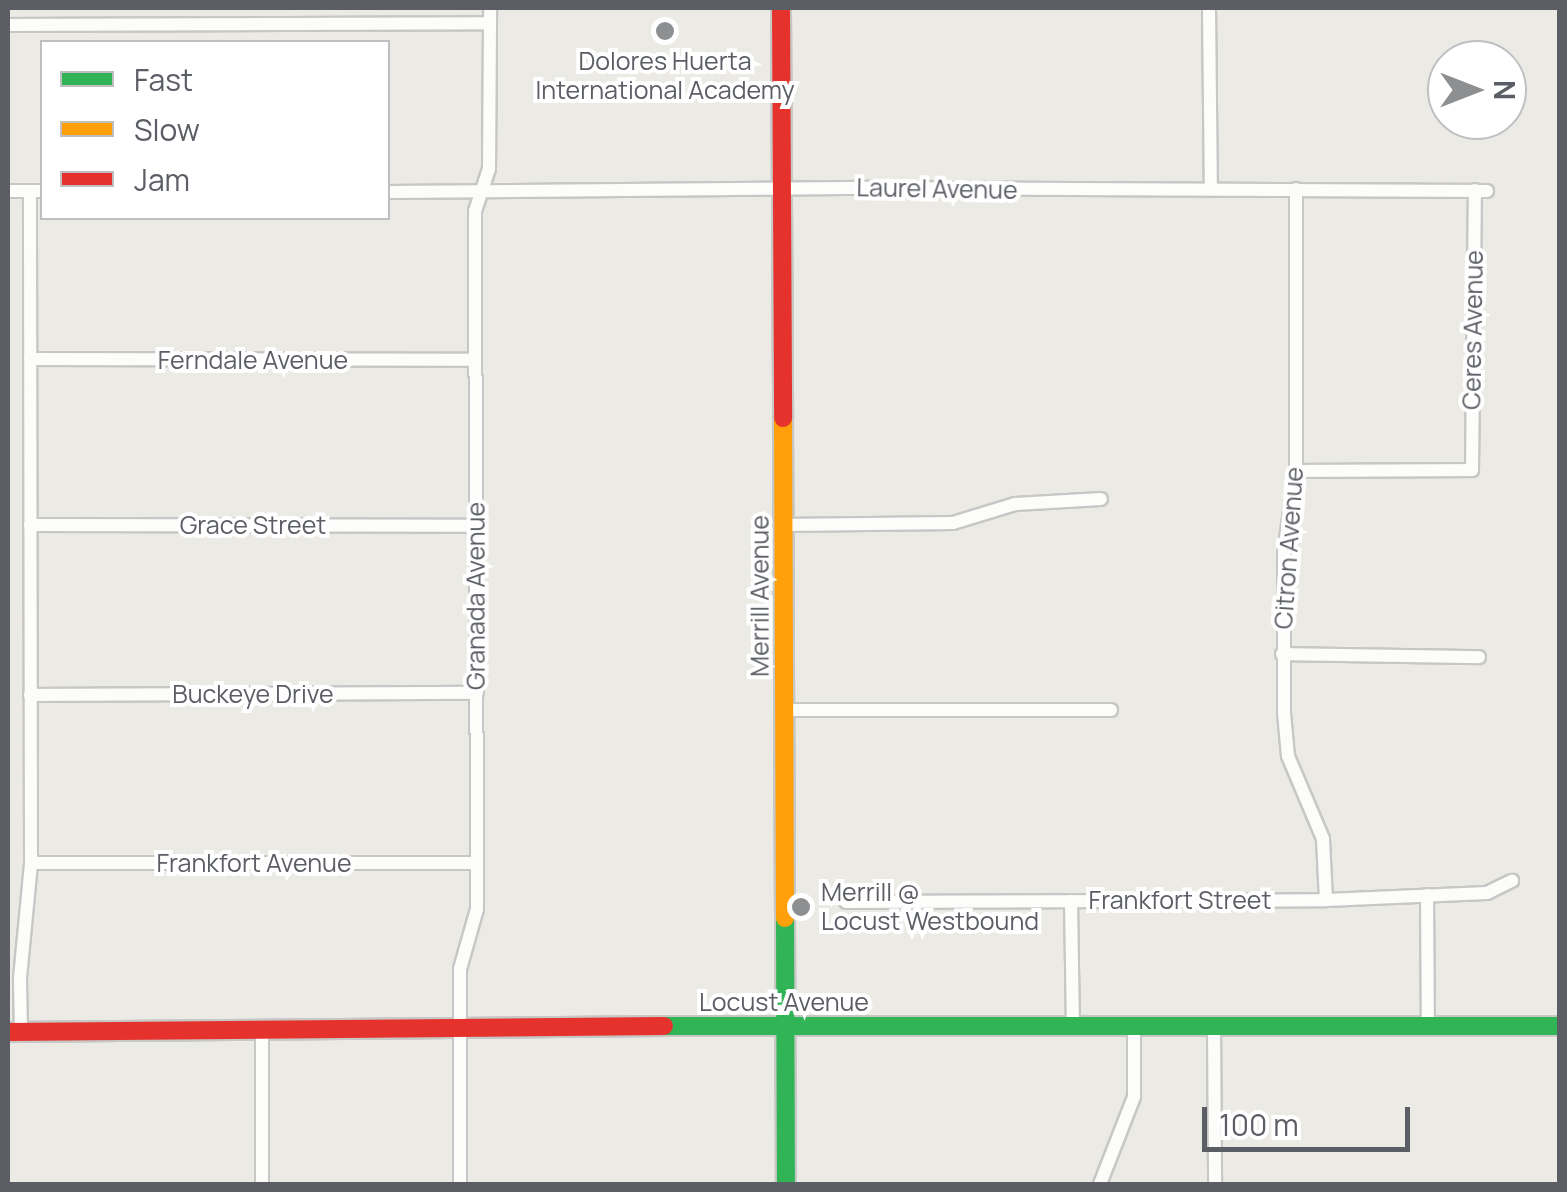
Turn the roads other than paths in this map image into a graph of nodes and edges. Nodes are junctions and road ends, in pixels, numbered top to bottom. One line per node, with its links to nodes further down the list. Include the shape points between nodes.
1 (490, 8): 4 (street, Granada Avenue)
2 (781, 8): 6 (street, Merrill Avenue)
3 (1210, 8): 7 (street)
4 (490, 23): 5 (street); 13 (street, Granada Avenue, via 489,169)
5 (8, 26)
6 (783, 188): 7 (street, Laurel Avenue); 13 (street, Laurel Avenue); 19 (street, Merrill Avenue)
7 (1211, 188): 8 (street, Laurel Avenue)
8 (1296, 189): 11 (street, Laurel Avenue); 16 (street, Citron Avenue)
9 (8, 191): 10 (street)
10 (36, 191): 14 (street)
11 (1481, 191): 16 (street, Ceres Avenue, via 1472,470)
12 (390, 192): 13 (street, Laurel Avenue)
13 (480, 193): 15 (street, Granada Avenue)
14 (30, 359): 15 (street, Ferndale Avenue); 18 (street)
15 (476, 360): 20 (street, Granada Avenue)
16 (1296, 471): 21 (street, Citron Avenue, via 1284,552)
17 (1101, 500): 19 (street, via 1015,504 953,523)
18 (30, 525): 20 (street, Grace Street); 24 (street)
19 (784, 525): 25 (street, Merrill Avenue)
20 (476, 526): 23 (street, Granada Avenue)
21 (1282, 654): 22 (street); 32 (street, Citron Avenue, via 1288,756 1323,839)
22 (1479, 657)
23 (477, 694): 24 (street, Buckeye Drive); 28 (street, Granada Avenue)
24 (30, 696): 27 (street)
25 (785, 710): 26 (street); 36 (street, Merrill Avenue)
26 (1111, 710)
27 (31, 863): 28 (street, Frankfort Avenue); 42 (street)
28 (477, 863): 35 (street, Granada Avenue, via 477,909 460,969)
29 (1512, 881): 30 (street, Frankfort Street, via 1487,893)
30 (1427, 895): 32 (street, Frankfort Street); 34 (street)
31 (1071, 900): 32 (street, Frankfort Street); 33 (street, Frankfort Street); 40 (street)
32 (1326, 900)
33 (846, 902)
34 (1428, 1025): 37 (street, Locust Avenue); 38 (street, Locust Avenue)
35 (459, 1026): 36 (street, Locust Avenue); 41 (street, Locust Avenue); 44 (street, Granada Avenue)
36 (786, 1026): 40 (street, Locust Avenue); 45 (street, Merrill Avenue)
37 (1214, 1026): 39 (street, Locust Avenue); 47 (street)
38 (1560, 1026)
39 (1134, 1027): 40 (street, Locust Avenue); 46 (street, via 1134,1097)
40 (1073, 1028)
41 (262, 1030): 42 (street, Locust Avenue); 43 (street)
42 (14, 1032)
43 (262, 1184)
44 (460, 1184)
45 (786, 1184)
46 (1100, 1184)
47 (1215, 1184)

